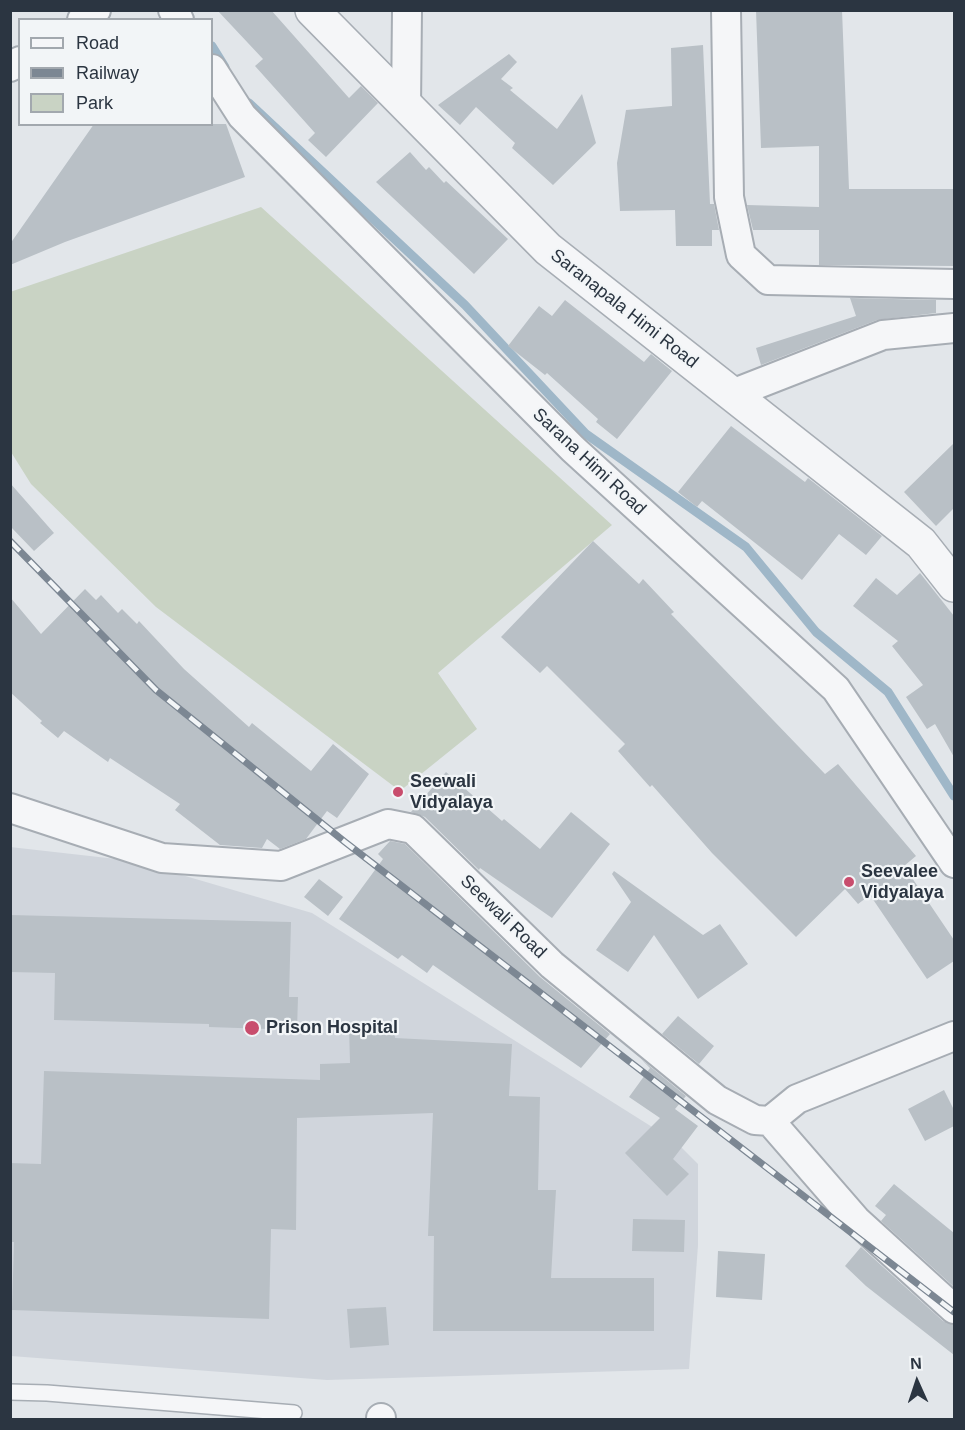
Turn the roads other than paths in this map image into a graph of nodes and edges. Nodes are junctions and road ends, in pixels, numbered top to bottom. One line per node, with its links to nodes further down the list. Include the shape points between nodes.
1 (312, 10): 5 (street, Saranapala Himi Road)
2 (407, 10): 5 (street)
3 (726, 10): 6 (street, via 729,197 741,255 768,280)
4 (213, 71): 11 (street, Sarana Himi Road, via 242,116 573,449 836,689)
5 (406, 107): 8 (street, Saranapala Himi Road, via 548,249)
6 (954, 284)
7 (954, 328): 8 (street, via 883,336)
8 (732, 394): 9 (street, Saranapala Himi Road, via 921,543)
9 (954, 585)
10 (10, 808): 13 (street, Seewali Road, via 162,858 281,866 388,824 412,829 552,965 717,1100 755,1120)
11 (954, 863)
12 (954, 1036): 13 (street, via 797,1099)
13 (770, 1122): 14 (street, via 856,1220)
14 (954, 1309)
15 (10, 1392): 16 (lane)
16 (294, 1413)

